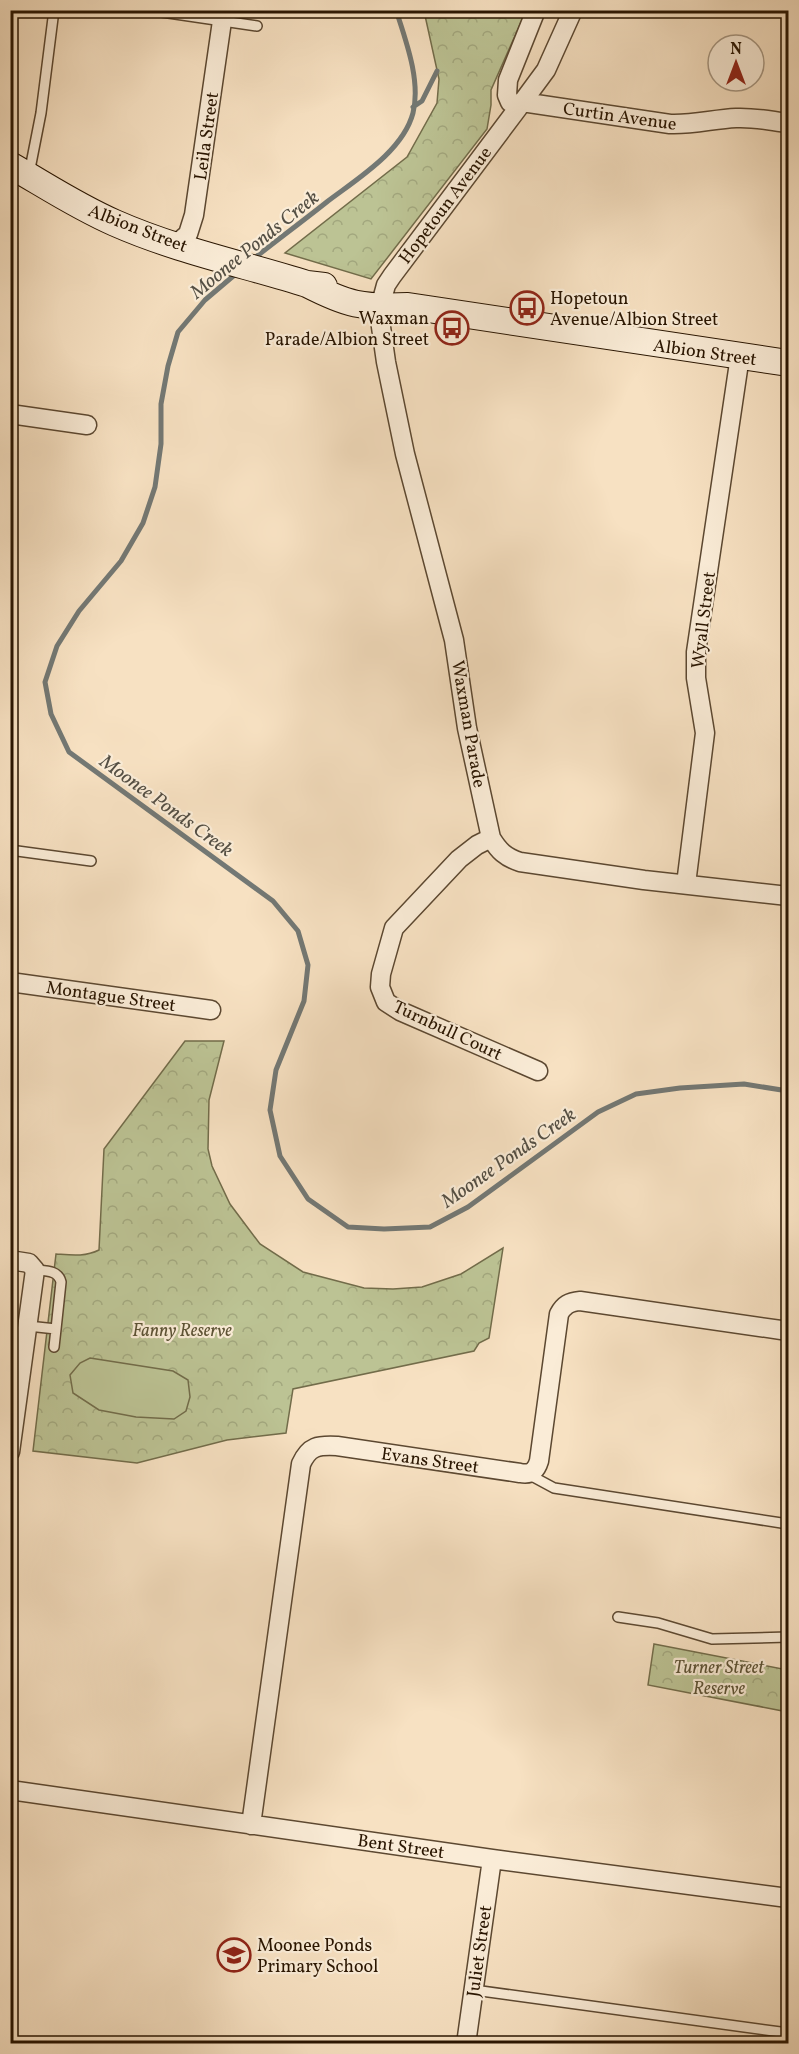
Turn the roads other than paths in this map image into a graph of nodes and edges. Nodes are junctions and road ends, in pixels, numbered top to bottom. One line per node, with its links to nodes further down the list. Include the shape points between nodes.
1 (54, 10): 9 (lane, via 39,123)
2 (148, 10): 5 (lane)
3 (536, 10): 7 (street, via 506,88 510,102)
4 (573, 10): 7 (street, Hopetoun Avenue, via 546,69)
5 (222, 21): 6 (lane); 10 (street, Leila Street, via 194,215 188,234)
6 (257, 26)
7 (520, 105): 8 (street, Curtin Avenue, via 670,124 734,118); 11 (street, Hopetoun Avenue, via 392,276)
8 (789, 123)
9 (20, 171): 10 (street, Albion Street, via 97,215)
10 (176, 245): 11 (street, Albion Street, via 298,281 350,303)
11 (381, 302): 12 (street, Albion Street); 16 (street, Waxman Parade, via 386,362 405,454 454,640)
12 (740, 356): 13 (street, Albion Street); 19 (street, Wyall Street, via 696,652 705,733)
13 (789, 363)
14 (10, 414): 15 (street)
15 (87, 425)
16 (490, 838): 19 (street, via 499,852 520,862); 23 (street, Turnbull Court, via 459,859 394,928 380,987 386,1002 400,1011)
17 (10, 850): 18 (lane)
18 (90, 861)
19 (686, 884): 20 (street)
20 (789, 896)
21 (10, 982): 22 (street, Montague Street)
22 (211, 1010)
23 (538, 1071)
24 (10, 1260): 25 (street, via 29,1263)
25 (35, 1275): 26 (street); 27 (lane, via 54,1272 62,1282)
26 (28, 1326): 27 (lane); 30 (street)
27 (56, 1329): 29 (lane)
28 (789, 1331): 31 (street, via 580,1301 567,1304 559,1314 539,1461)
29 (54, 1347)
30 (10, 1452)
31 (528, 1474): 32 (lane, via 554,1488); 36 (street, Evans Street, via 337,1446 313,1448 305,1456)
32 (789, 1524)
33 (618, 1617): 34 (lane, via 658,1623 712,1639)
34 (789, 1636)
35 (12, 1791): 36 (street, Bent Street)
36 (251, 1824): 37 (street, Bent Street)
37 (492, 1858): 38 (street, Bent Street); 39 (street, Juliet Street)
38 (789, 1898)
39 (474, 1990): 40 (lane); 41 (street, Juliet Street)
40 (789, 2033)
41 (466, 2043)

